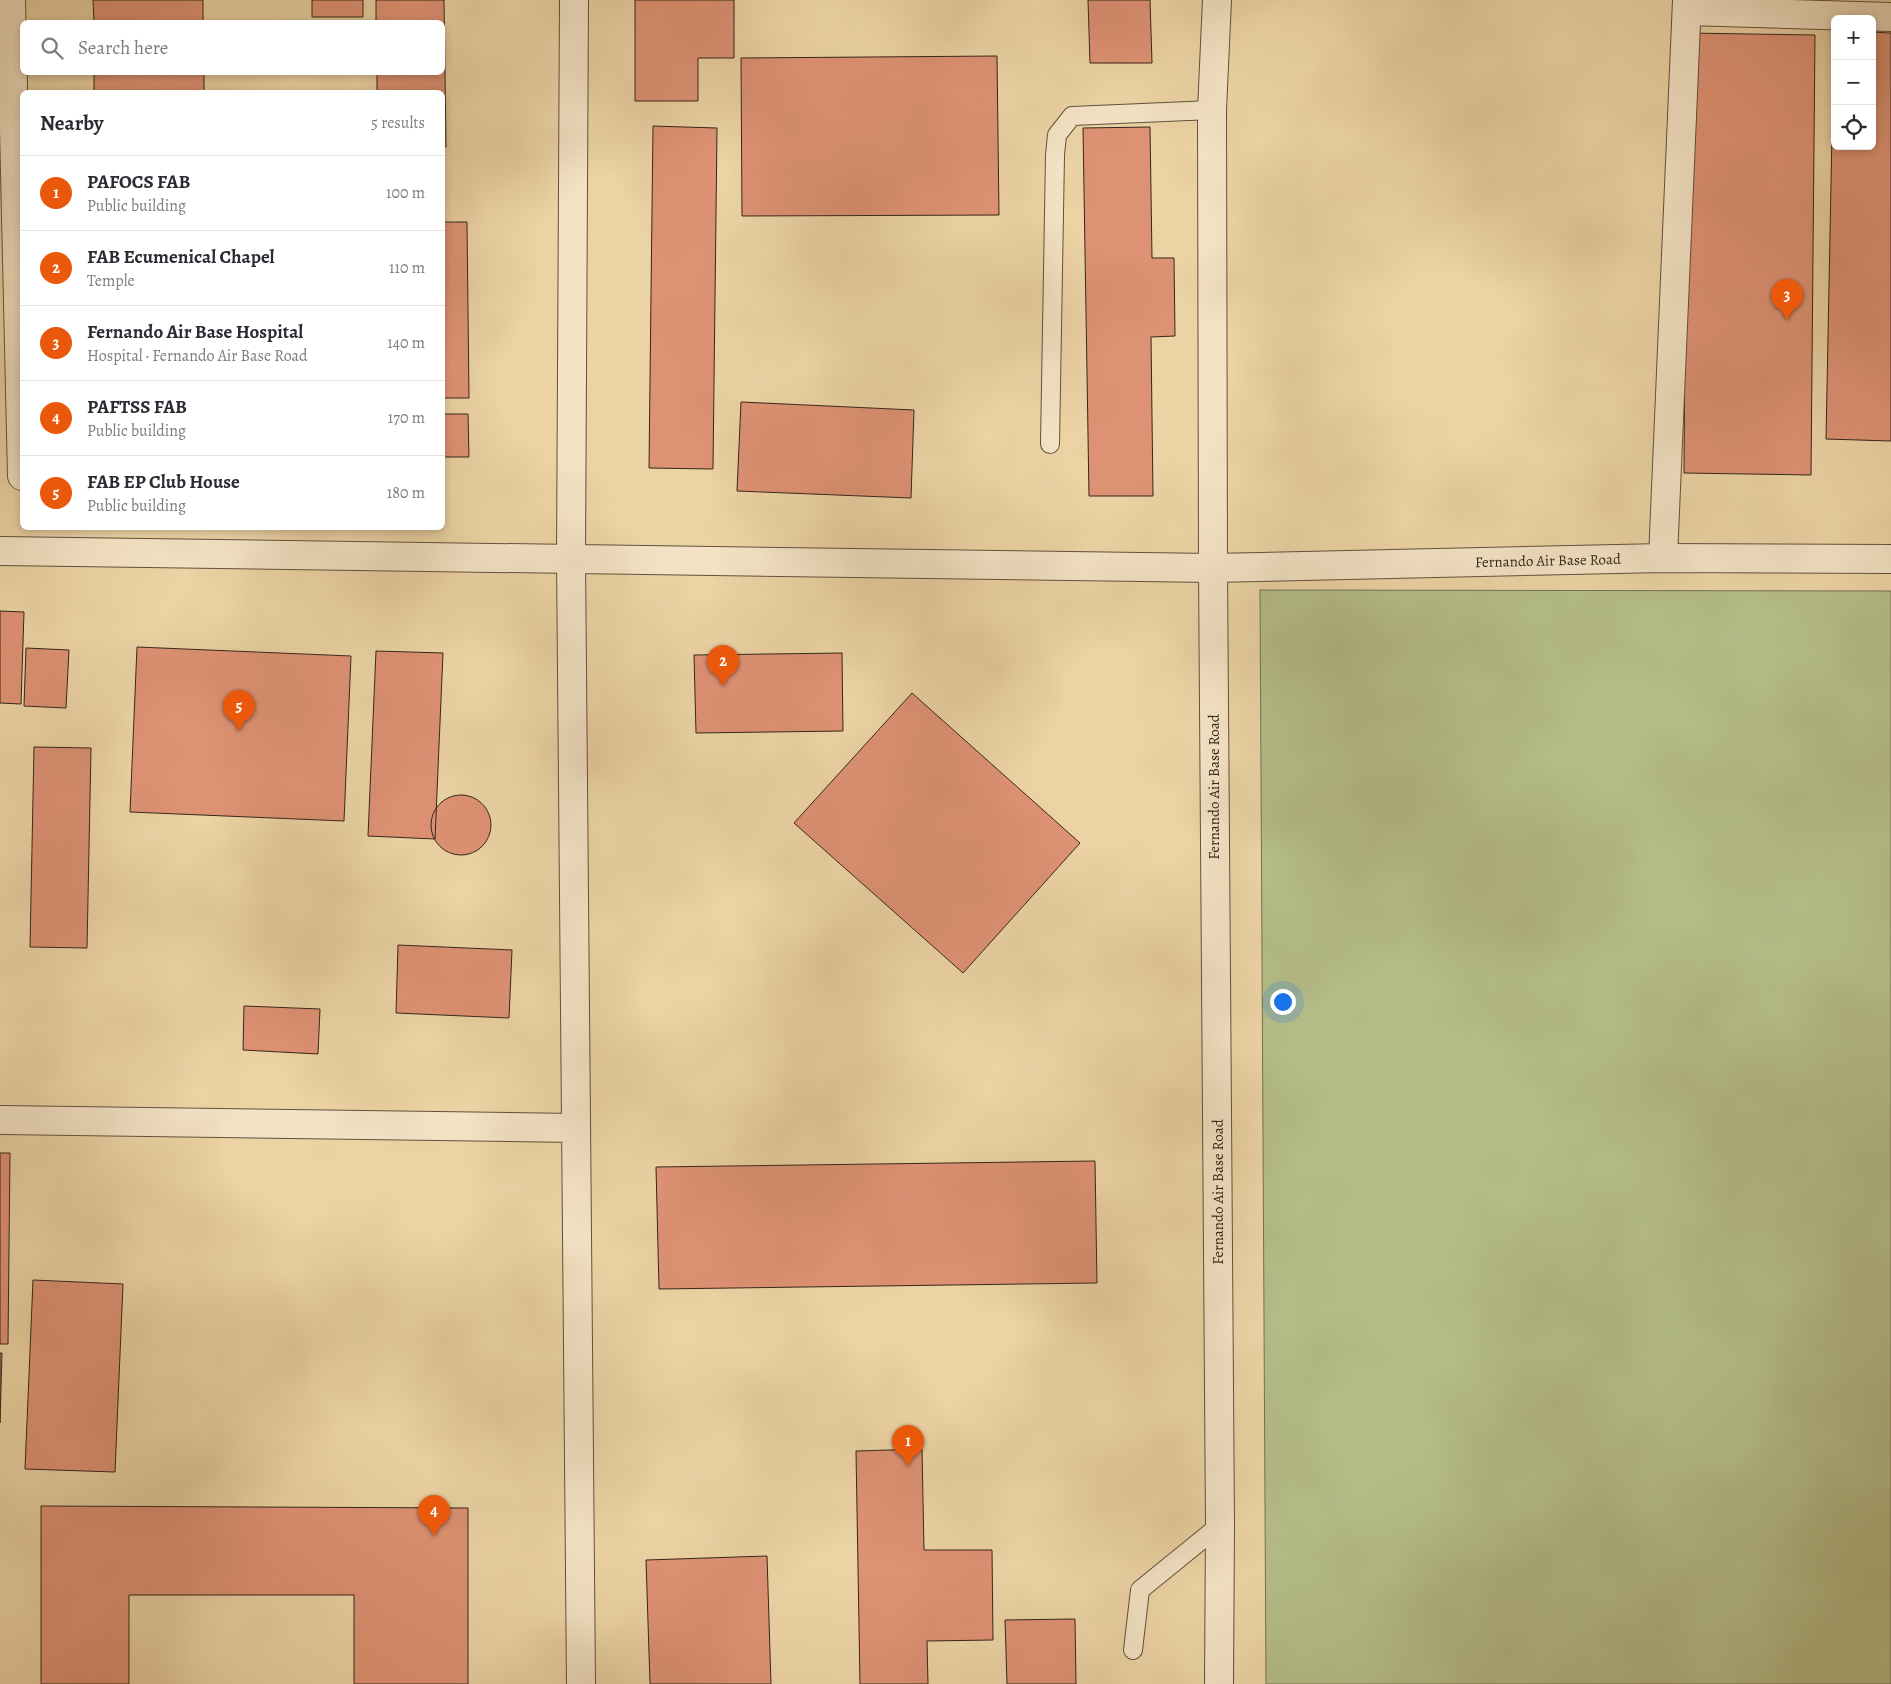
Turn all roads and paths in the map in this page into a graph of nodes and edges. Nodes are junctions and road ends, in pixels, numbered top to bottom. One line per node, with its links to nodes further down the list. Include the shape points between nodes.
1 (11, 0): 7 (street)
2 (574, 0): 10 (street)
3 (1217, 0): 6 (street)
4 (1687, 6): 5 (street); 11 (street)
5 (1891, 17)
6 (1212, 110): 8 (lane, via 1072,116 1057,135); 13 (street)
7 (20, 389)
8 (1050, 444)
9 (16, 543): 10 (street)
10 (570, 558): 13 (street); 15 (street)
11 (1663, 558): 12 (street, Fernando Air Base Road); 13 (street, Fernando Air Base Road)
12 (1891, 559)
13 (1213, 568): 16 (street, Fernando Air Base Road)
14 (0, 1120): 15 (street)
15 (575, 1128): 18 (street)
16 (1220, 1525): 17 (lane, via 1140,1590); 19 (street, Fernando Air Base Road)
17 (1133, 1650)
18 (581, 1684)
19 (1219, 1684)

